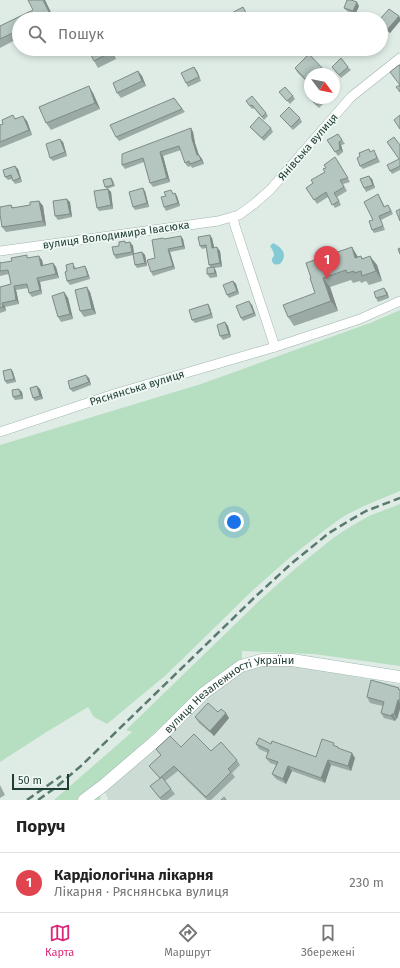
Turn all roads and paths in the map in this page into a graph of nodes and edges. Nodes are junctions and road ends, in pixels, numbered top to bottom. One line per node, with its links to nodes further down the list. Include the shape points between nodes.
1 (400, 58): 2 (street, Янівська вулиця, via 351,97 270,190)
2 (233, 217): 3 (street, вулиця Володимира Івасюка); 5 (street)
3 (0, 251)
4 (400, 301): 5 (street, Ряснянська вулиця, via 360,319)
5 (275, 347): 6 (street, Ряснянська вулиця, via 114,394)
6 (0, 432)
7 (400, 677): 8 (main road, вулиця Незалежності України, via 292,660 262,660 241,666 204,693 160,737)
8 (84, 800)

